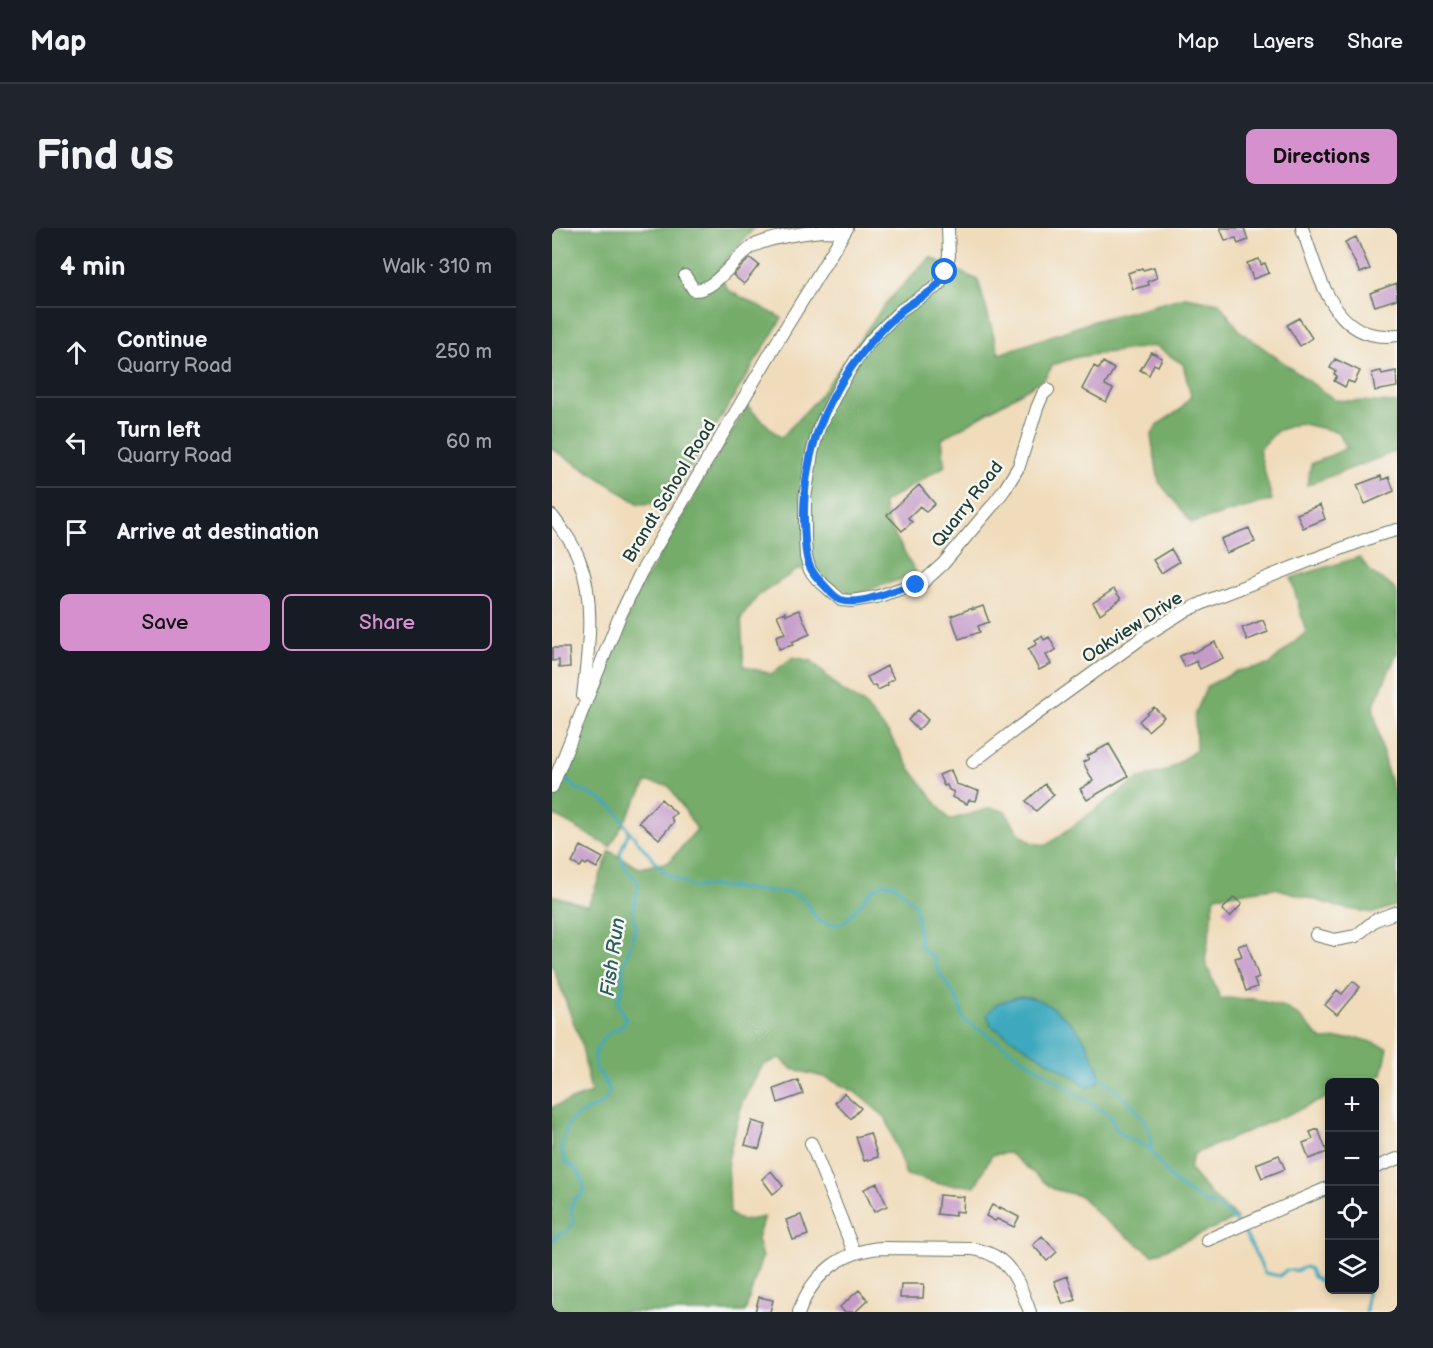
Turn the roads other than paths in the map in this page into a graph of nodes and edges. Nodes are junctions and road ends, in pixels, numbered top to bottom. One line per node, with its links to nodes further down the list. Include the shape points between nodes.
1 (948, 228): 6 (street, Quarry Road, via 949,256 939,285 901,310 871,340 840,386 819,428 805,498 806,557 810,570 840,600 876,597 921,584 943,564 1005,489 1019,466 1037,408)
2 (1302, 228): 5 (street, via 1339,314 1363,332)
3 (846, 229): 4 (street, via 800,234 754,246 709,286 699,290 694,290); 9 (street, Brandt School Road, via 640,574)
4 (685, 276)
5 (1397, 336)
6 (1048, 390)
7 (552, 516): 9 (street, via 579,556 587,584 587,657)
8 (1397, 530): 10 (street, Oakview Drive, via 1183,612)
9 (581, 712): 11 (street, Brandt School Road)
10 (973, 762)
11 (552, 787)
12 (1397, 912): 13 (street, via 1375,920 1356,936 1335,940)
13 (1316, 935)
14 (811, 1143): 19 (street)
15 (1397, 1159): 16 (street)
16 (1379, 1166)
17 (1325, 1189): 18 (street)
18 (1207, 1240)
19 (854, 1252): 20 (street, via 820,1276); 21 (street, via 881,1248 984,1250 1009,1267)
20 (800, 1312)
21 (1030, 1312)

